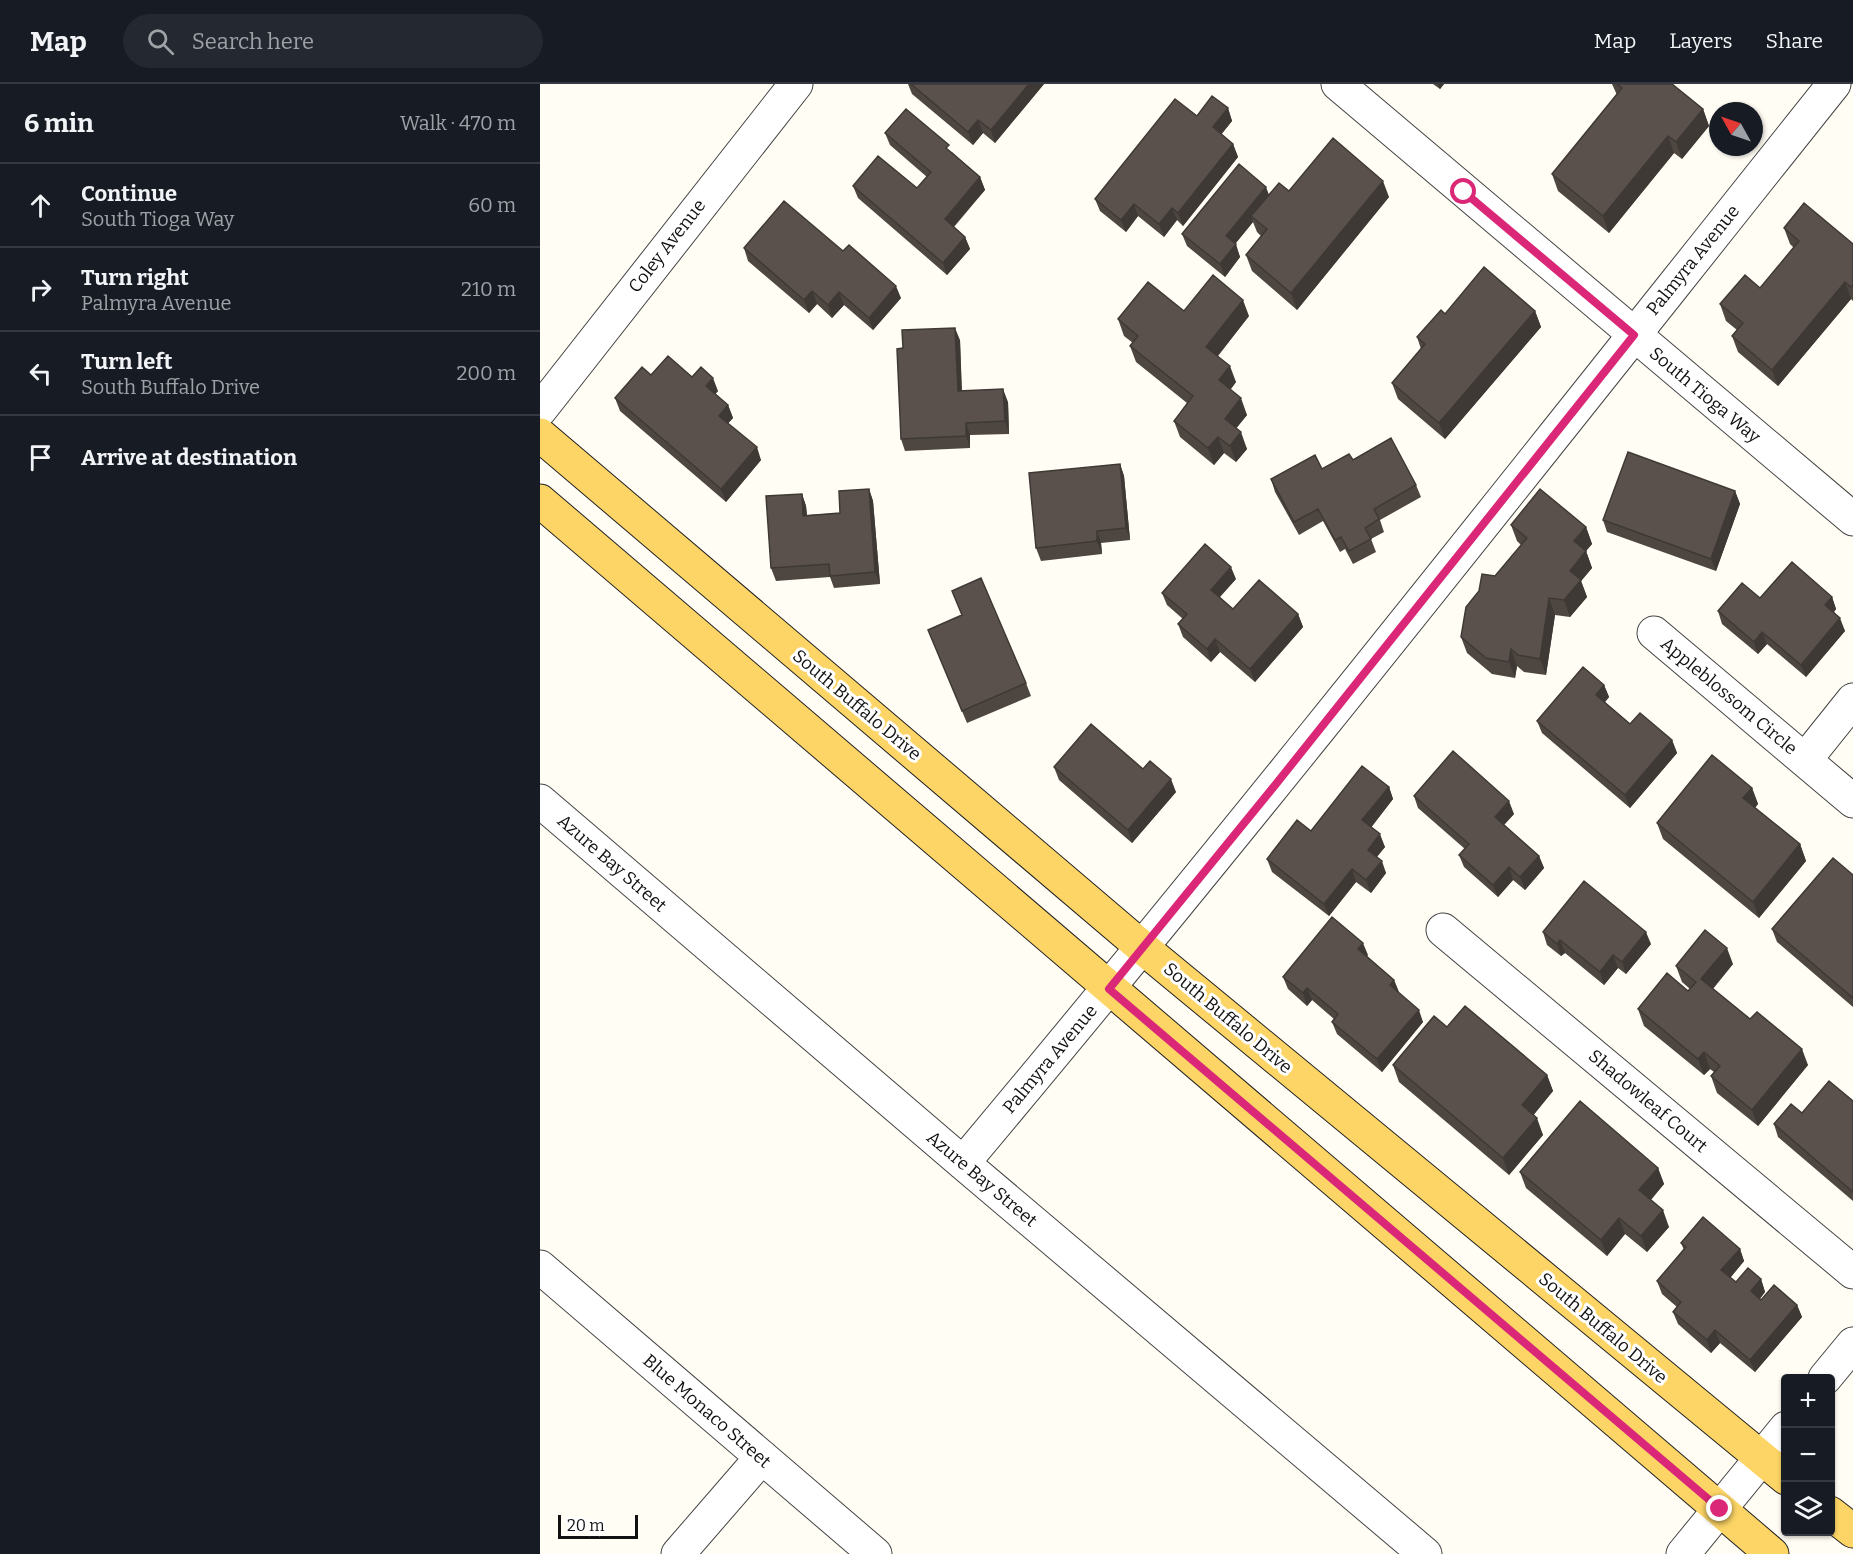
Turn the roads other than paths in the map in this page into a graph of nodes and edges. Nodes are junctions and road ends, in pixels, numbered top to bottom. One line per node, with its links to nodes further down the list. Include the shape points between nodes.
1 (796, 84): 5 (street, Coley Avenue)
2 (1338, 84): 4 (street, South Tioga Way)
3 (1834, 84): 4 (street, Palmyra Avenue)
4 (1634, 335): 8 (street, South Tioga Way); 15 (street, Palmyra Avenue)
5 (540, 410)
6 (540, 435): 15 (main road, South Buffalo Drive)
7 (540, 501): 16 (main road)
8 (1853, 519)
9 (1654, 633): 11 (street, Appleblossom Circle)
10 (1853, 700): 11 (street, Appleblossom Circle)
11 (1804, 760): 13 (street, Appleblossom Circle)
12 (540, 801): 17 (street, Azure Bay Street)
13 (1853, 801)
14 (1443, 930): 19 (street, Shadowleaf Court)
15 (1143, 948): 16 (street, Palmyra Avenue); 24 (main road, South Buffalo Drive)
16 (1109, 989): 17 (street, Palmyra Avenue); 25 (main road)
17 (963, 1163): 30 (street, Azure Bay Street)
18 (540, 1267): 23 (street, Blue Monaco Street)
19 (1853, 1272)
20 (1853, 1344): 21 (street)
21 (1828, 1374)
22 (1781, 1441): 24 (street)
23 (762, 1457): 28 (street); 29 (street, Blue Monaco Street)
24 (1773, 1468): 25 (street)
25 (1720, 1509): 31 (street); 32 (main road)
26 (1835, 1518): 27 (main road)
27 (1853, 1531)
28 (678, 1554)
29 (875, 1554)
30 (1425, 1554)
31 (1683, 1554)
32 (1772, 1554)

